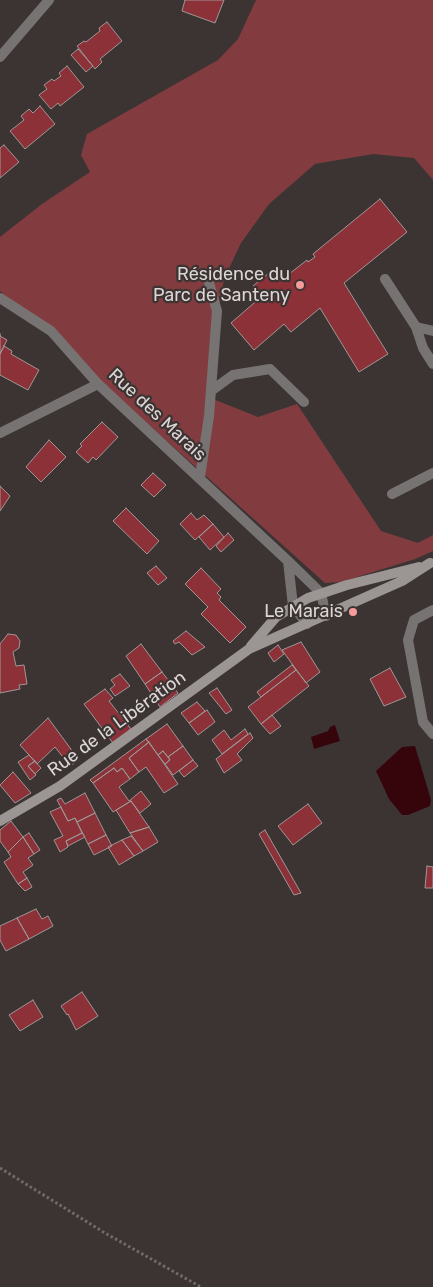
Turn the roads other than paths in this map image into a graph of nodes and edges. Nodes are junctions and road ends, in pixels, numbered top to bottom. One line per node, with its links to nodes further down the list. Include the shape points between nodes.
1 (49, 0): 2 (street)
2 (0, 57)
3 (208, 279): 10 (street, via 218,311)
4 (385, 279): 6 (street)
5 (0, 298): 9 (street, Rue des Marais, via 51,330)
6 (416, 326): 7 (street); 8 (street, via 423,348)
7 (433, 331)
8 (433, 364)
9 (98, 384): 12 (street); 14 (street, Rue des Marais)
10 (211, 391): 11 (street, via 233,376 270,369); 14 (street)
11 (304, 402)
12 (0, 433)
13 (433, 473): 15 (street)
14 (200, 477): 16 (street, Rue des Marais)
15 (392, 494)
16 (288, 561): 18 (street, Rue des Marais); 19 (street)
17 (431, 563): 18 (street, Rue de la Libération); 21 (street, Rue de la Libération, via 402,581)
18 (321, 593): 19 (street, Rue de la Libération); 21 (street)
19 (293, 606): 22 (street); 23 (street, Rue de la Libération, via 276,617)
20 (433, 610): 24 (street, via 414,620 408,640 423,722)
21 (326, 616): 22 (street, Rue de la Libération)
22 (307, 624): 23 (street, Rue de la Libération)
23 (249, 649): 25 (street, Rue de la Libération, via 60,786)
24 (433, 734)
25 (0, 821)

